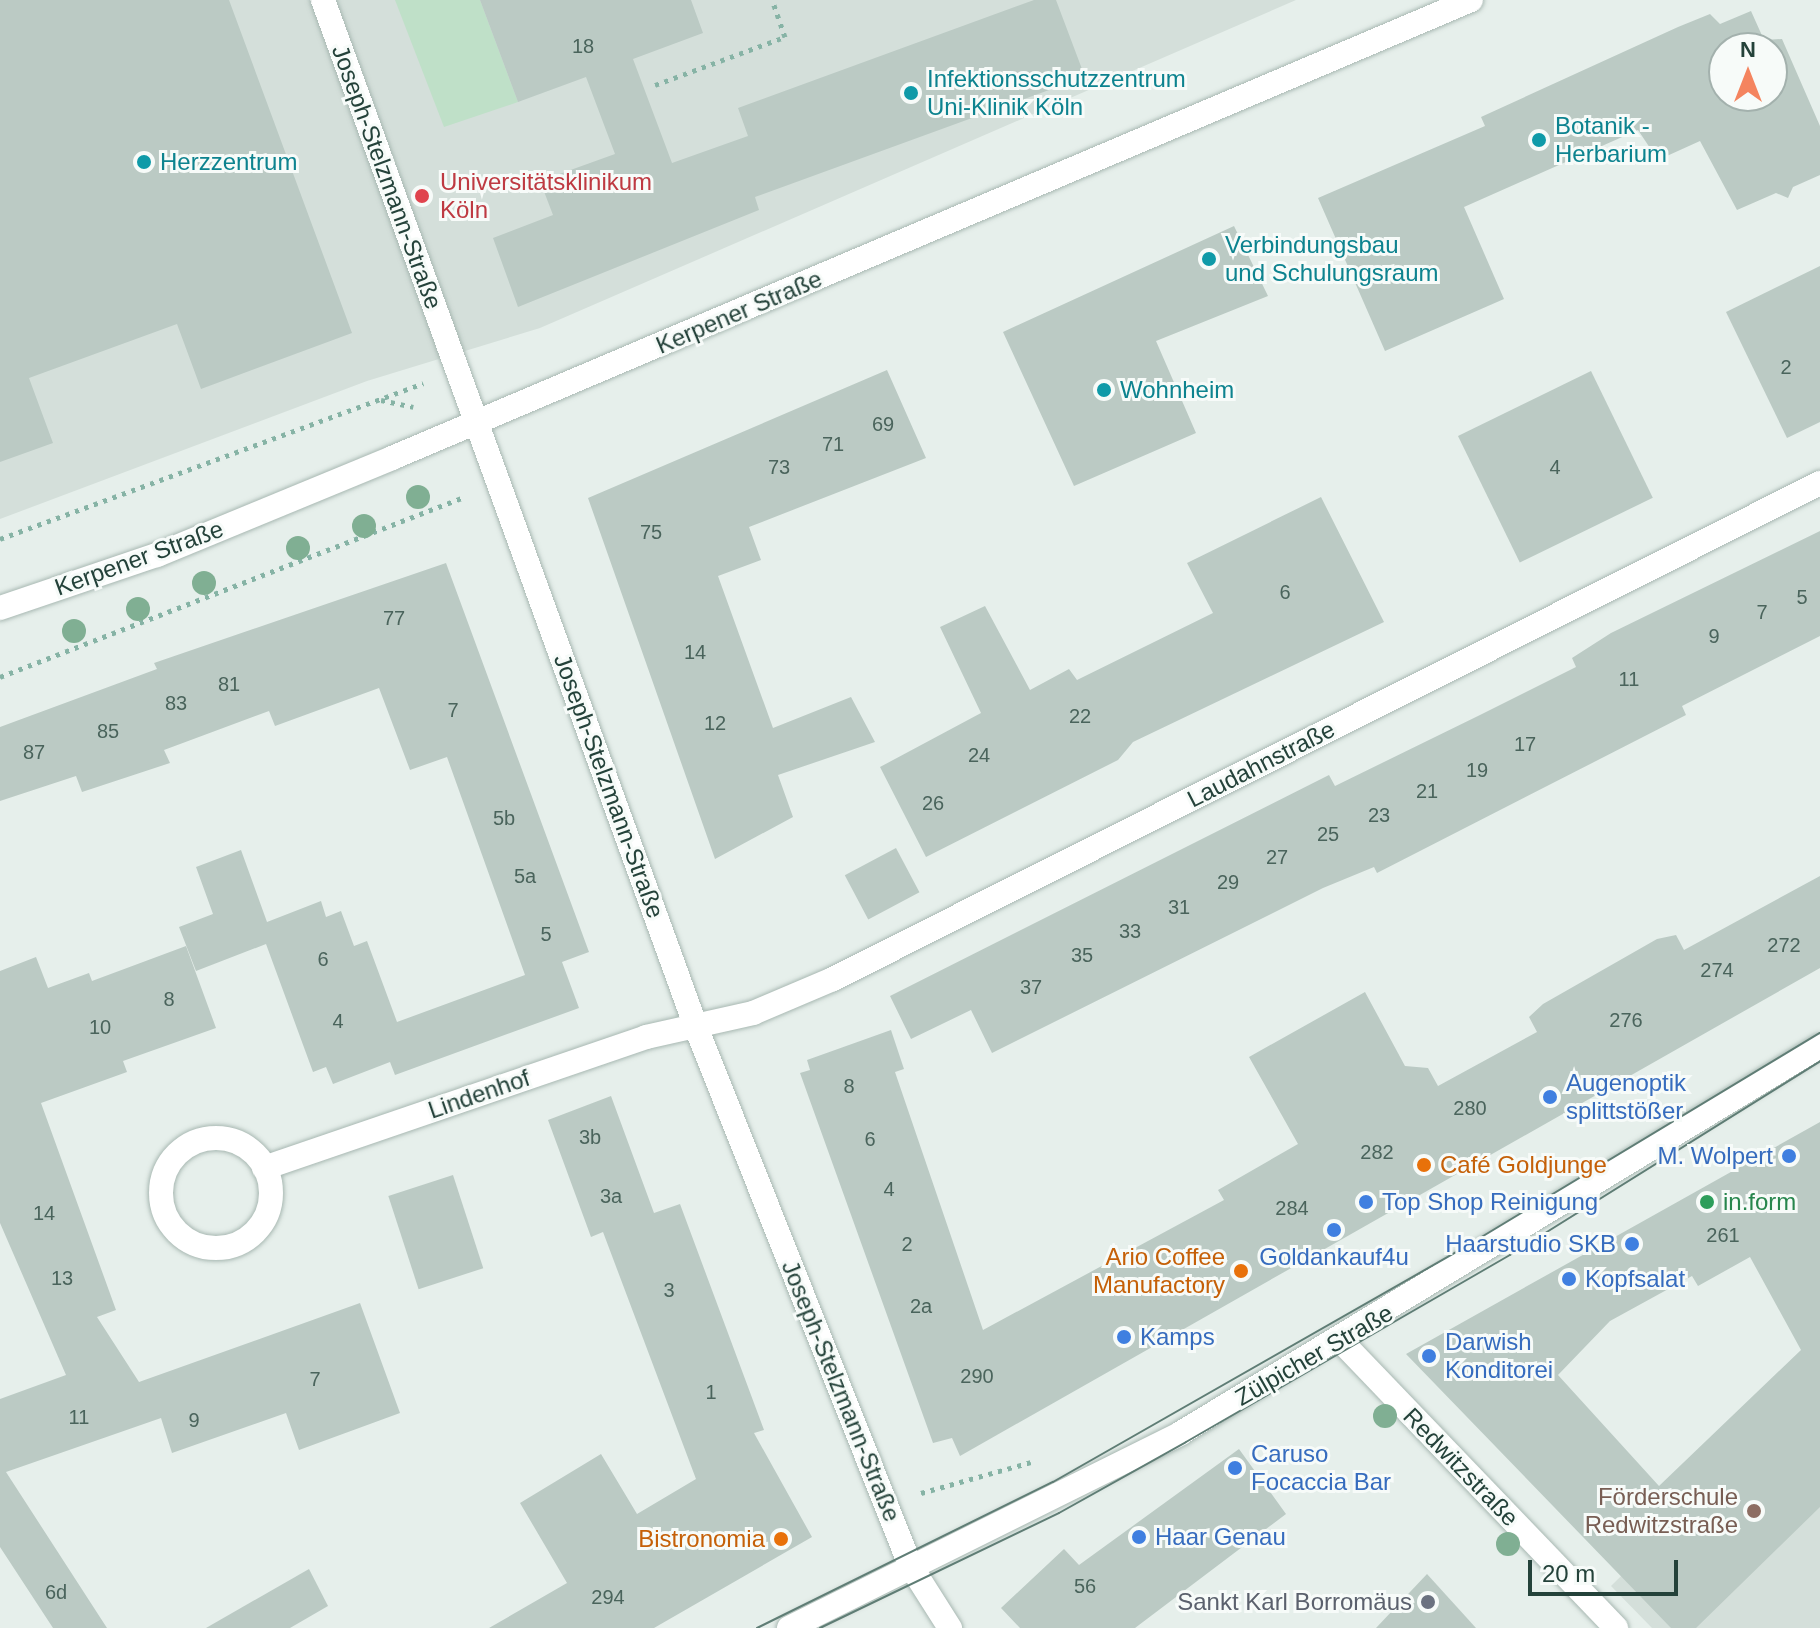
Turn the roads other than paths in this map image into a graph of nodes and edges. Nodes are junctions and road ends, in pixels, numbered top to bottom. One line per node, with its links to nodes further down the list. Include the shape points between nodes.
1 (323, 0): 3 (street, Joseph-Stelzmann-Straße)
2 (1471, 0): 3 (street, Kerpener Straße)
3 (478, 423): 5 (street, Kerpener Straße, via 157,555); 6 (street, Joseph-Stelzmann-Straße)
4 (1820, 483): 6 (street, Laudahnstraße, via 833,979 753,1013)
5 (0, 608)
6 (696, 1027): 8 (street, Lindenhof, via 646,1037); 10 (street, Joseph-Stelzmann-Straße)
7 (1820, 1046): 9 (street, Zülpicher Straße)
8 (264, 1168): 8 (street, via 234,1141 206,1140 181,1150 161,1186 171,1225 205,1247 245,1240 269,1208)
9 (1340, 1340): 10 (street, Zülpicher Straße, via 1167,1440); 13 (street, Redwitzstraße)
10 (910, 1565): 11 (street, Zülpicher Straße); 12 (street, Joseph-Stelzmann-Straße)
11 (789, 1628)
12 (950, 1628)
13 (1616, 1628)

